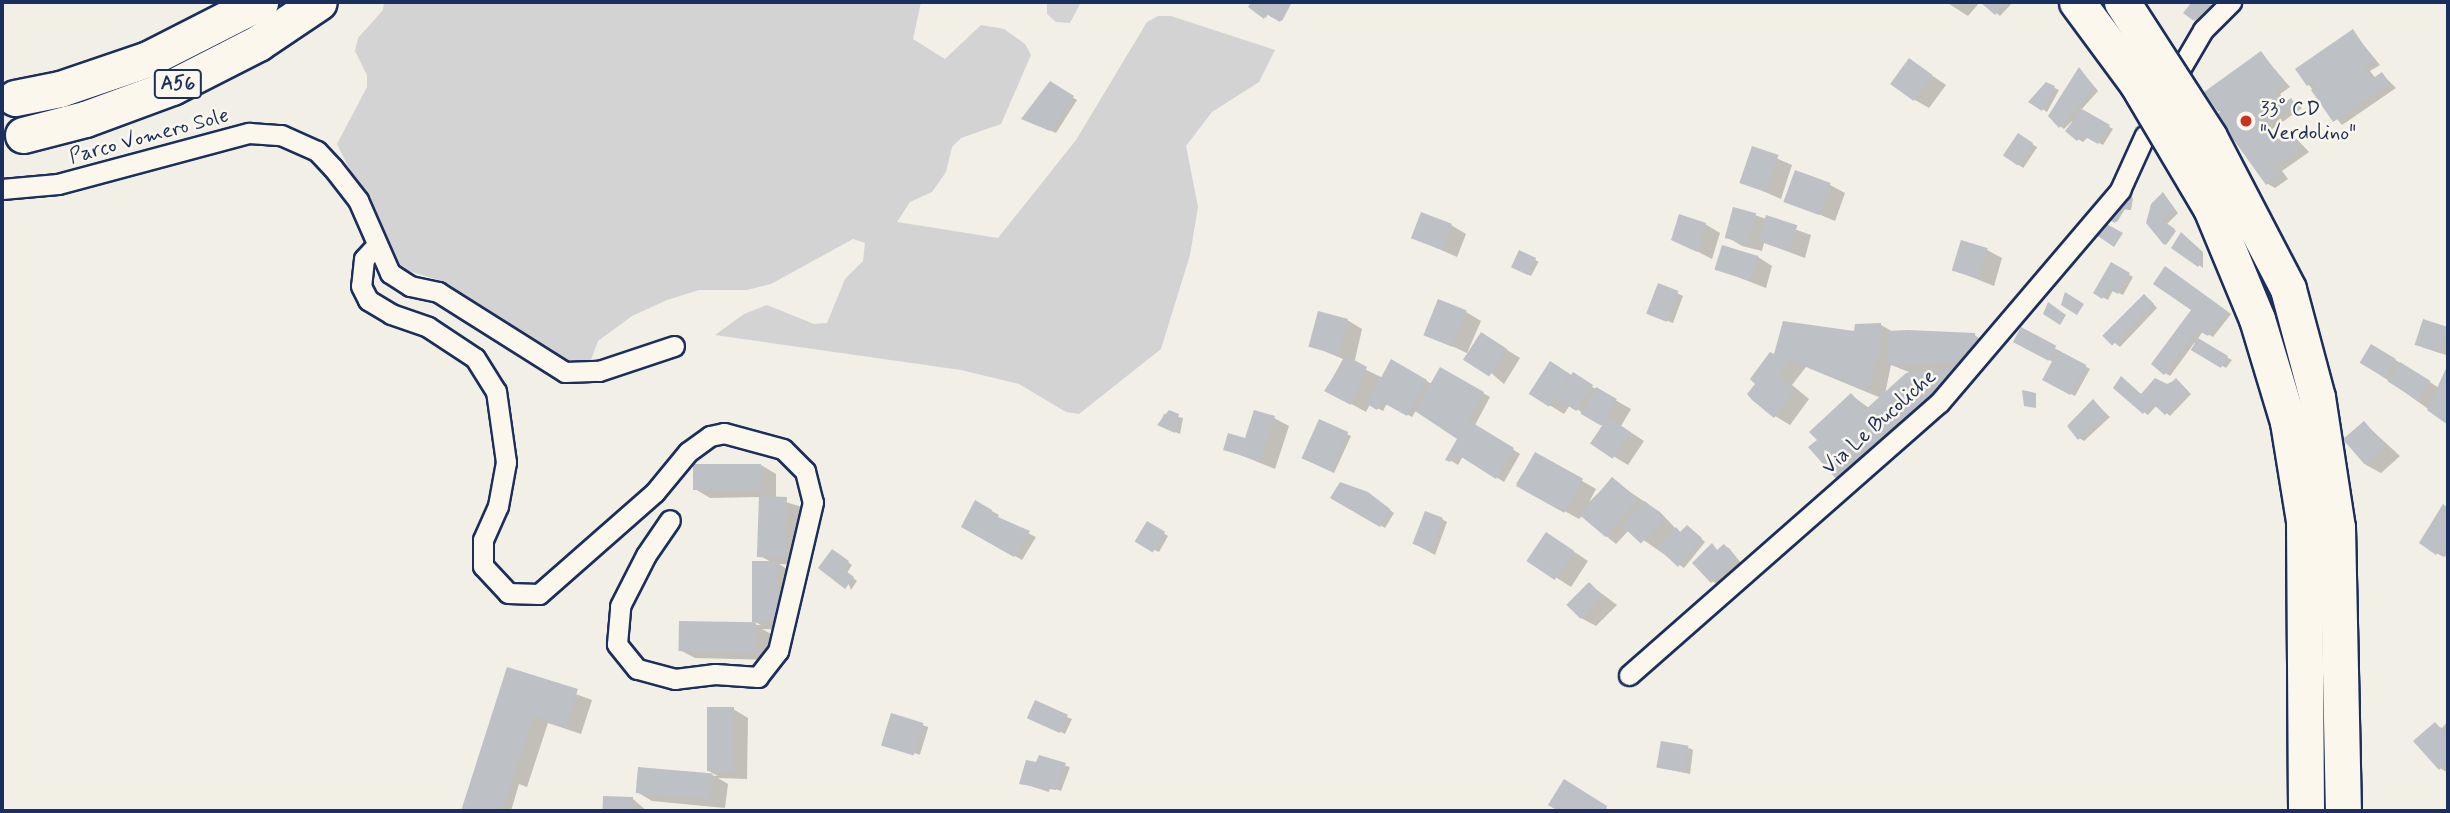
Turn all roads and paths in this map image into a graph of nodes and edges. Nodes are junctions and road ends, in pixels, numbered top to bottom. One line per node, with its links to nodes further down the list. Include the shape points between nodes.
1 (260, 2): 7 (highway, A56, via 148,59 20,98)
2 (319, 2): 8 (highway, A56, via 248,48 172,87 85,119)
3 (2077, 2): 15 (highway, bridge, via 2137,83 2211,208 2257,319 2288,422 2304,522)
4 (2122, 2): 16 (highway, bridge, via 2209,137 2288,289 2296,316 2318,397 2337,527)
5 (2231, 2): 6 (street, via 2203,30)
6 (2182, 66)
7 (48, 69)
8 (23, 135)
9 (2145, 135): 14 (street, Via Le Bucoliche, via 2120,190 1939,403)
10 (2, 189): 11 (street, Parco Vomero Sole, via 58,184 249,133 281,135 317,151 333,168 358,200)
11 (375, 247): 12 (street, Parco Vomero Sole, via 390,273 410,286 438,292 565,372 599,371); 13 (street, via 364,259 361,286 368,300 428,327 475,358 496,391 506,462 498,506 483,540 483,566 508,593 539,594 655,492 688,452 710,436 724,433 783,449 805,471 813,502 778,651 758,677 715,674 675,679 637,669 617,644 621,606 646,555)
12 (674, 346)
13 (670, 520)
14 (1629, 675)
15 (2306, 811)
16 (2343, 811)

